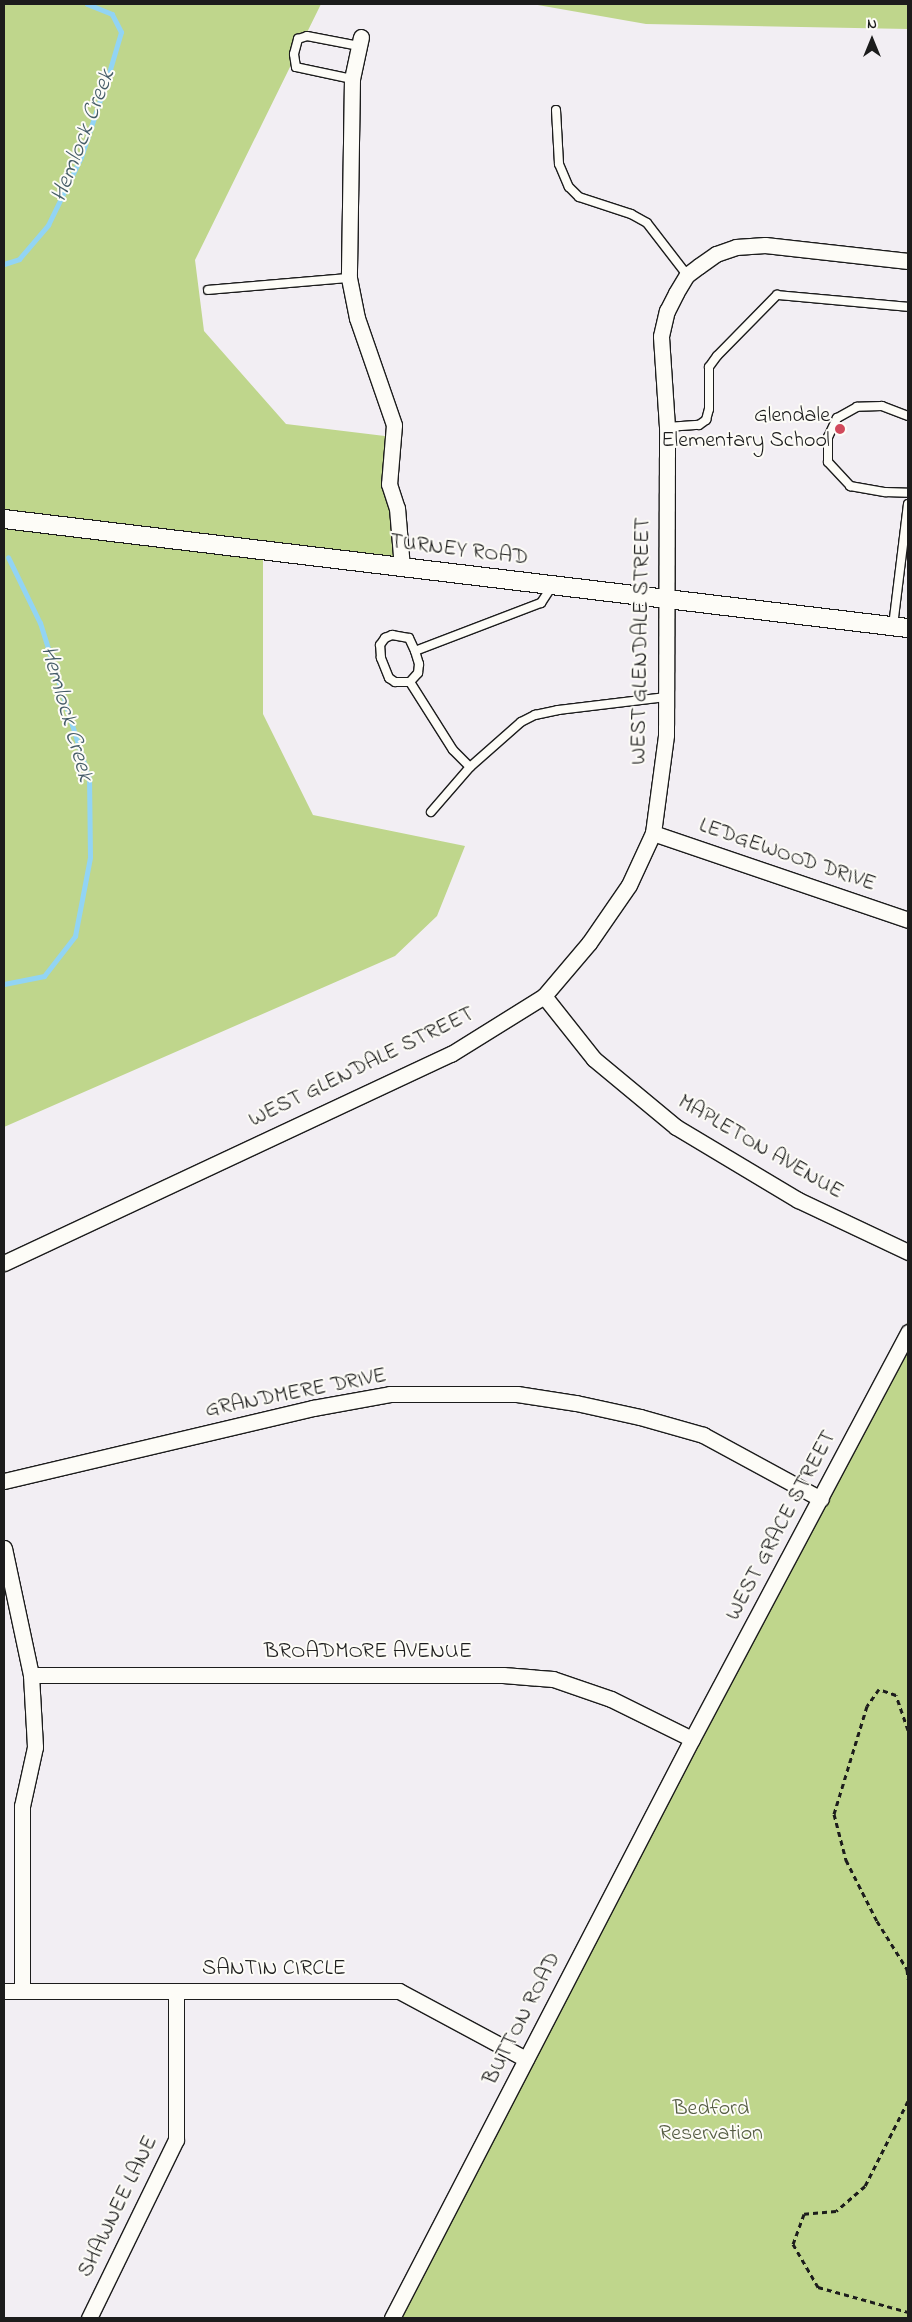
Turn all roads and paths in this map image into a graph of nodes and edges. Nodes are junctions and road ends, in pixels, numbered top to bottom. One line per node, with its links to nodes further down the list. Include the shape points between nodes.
1 (360, 42): 2 (street); 2 (lane, via 307,36 298,39 294,54 296,67)
2 (352, 79): 6 (street)
3 (556, 110): 5 (lane, via 559,164 569,187 579,197 631,214 647,223)
4 (908, 261): 5 (street, WEST GLENDALE STREET, via 748,245 716,254)
5 (688, 275): 10 (street, WEST GLENDALE STREET, via 667,311 661,336)
6 (349, 278): 7 (lane); 15 (street, via 357,318 394,425 389,484 397,508)
7 (208, 290)
8 (908, 307): 10 (lane, via 777,295 709,367 706,420 698,425)
9 (908, 416): 11 (lane, via 882,406 856,407 837,418 828,437 828,462 850,486)
10 (667, 427): 17 (street, WEST GLENDALE STREET)
11 (908, 493)
12 (908, 504): 14 (lane)
13 (4, 519): 15 (street, TURNEY ROAD)
14 (906, 545): 18 (lane)
15 (402, 566): 16 (street, TURNEY ROAD)
16 (553, 585): 17 (street, TURNEY ROAD); 19 (lane, via 541,603)
17 (667, 598): 18 (street, TURNEY ROAD); 21 (street, WEST GLENDALE STREET)
18 (901, 627)
19 (415, 650): 20 (lane, via 418,673); 20 (lane, via 409,638 403,635 385,638 380,645 389,678 395,682)
20 (410, 682): 22 (lane, via 453,750)
21 (666, 697): 22 (lane, via 567,708 535,715 521,722); 24 (street, WEST GLENDALE STREET, via 666,735)
22 (470, 767): 23 (lane)
23 (430, 812)
24 (653, 833): 25 (street, LEDGEWOOD DRIVE); 26 (street, WEST GLENDALE STREET, via 629,885 589,943)
25 (908, 920)
26 (544, 996): 27 (street, MAPLETON AVENUE, via 594,1059 676,1127 798,1200); 28 (street, WEST GLENDALE STREET, via 451,1054)
27 (908, 1252)
28 (4, 1263)
29 (908, 1332): 31 (street, WEST GRACE STREET)
30 (4, 1481): 31 (street, GRANDMERE DRIVE, via 312,1408 380,1396 517,1394 640,1417 703,1435)
31 (821, 1499): 35 (street, WEST GRACE STREET)
32 (4, 1548): 33 (street)
33 (31, 1674): 35 (street, BROADMORE AVENUE, via 503,1674 553,1679 611,1699); 38 (street, via 35,1747 22,1806)
34 (908, 1730): 36 (path, via 896,1696 879,1689 867,1706 834,1814 846,1860 876,1921 907,1969)
35 (692, 1739): 40 (street, BUTTON ROAD)
36 (908, 1979)
37 (4, 1991): 38 (street, SANTIN CIRCLE)
38 (22, 1991): 39 (street, SANTIN CIRCLE)
39 (176, 1991): 40 (street, SANTIN CIRCLE, via 399,1991); 43 (street, SHAWNEE LANE, via 176,2140)
40 (526, 2059): 44 (street, BUTTON ROAD)
41 (908, 2101): 42 (path, via 865,2186 836,2211 804,2214 793,2244 818,2287)
42 (908, 2312)
43 (89, 2318)
44 (392, 2318)

